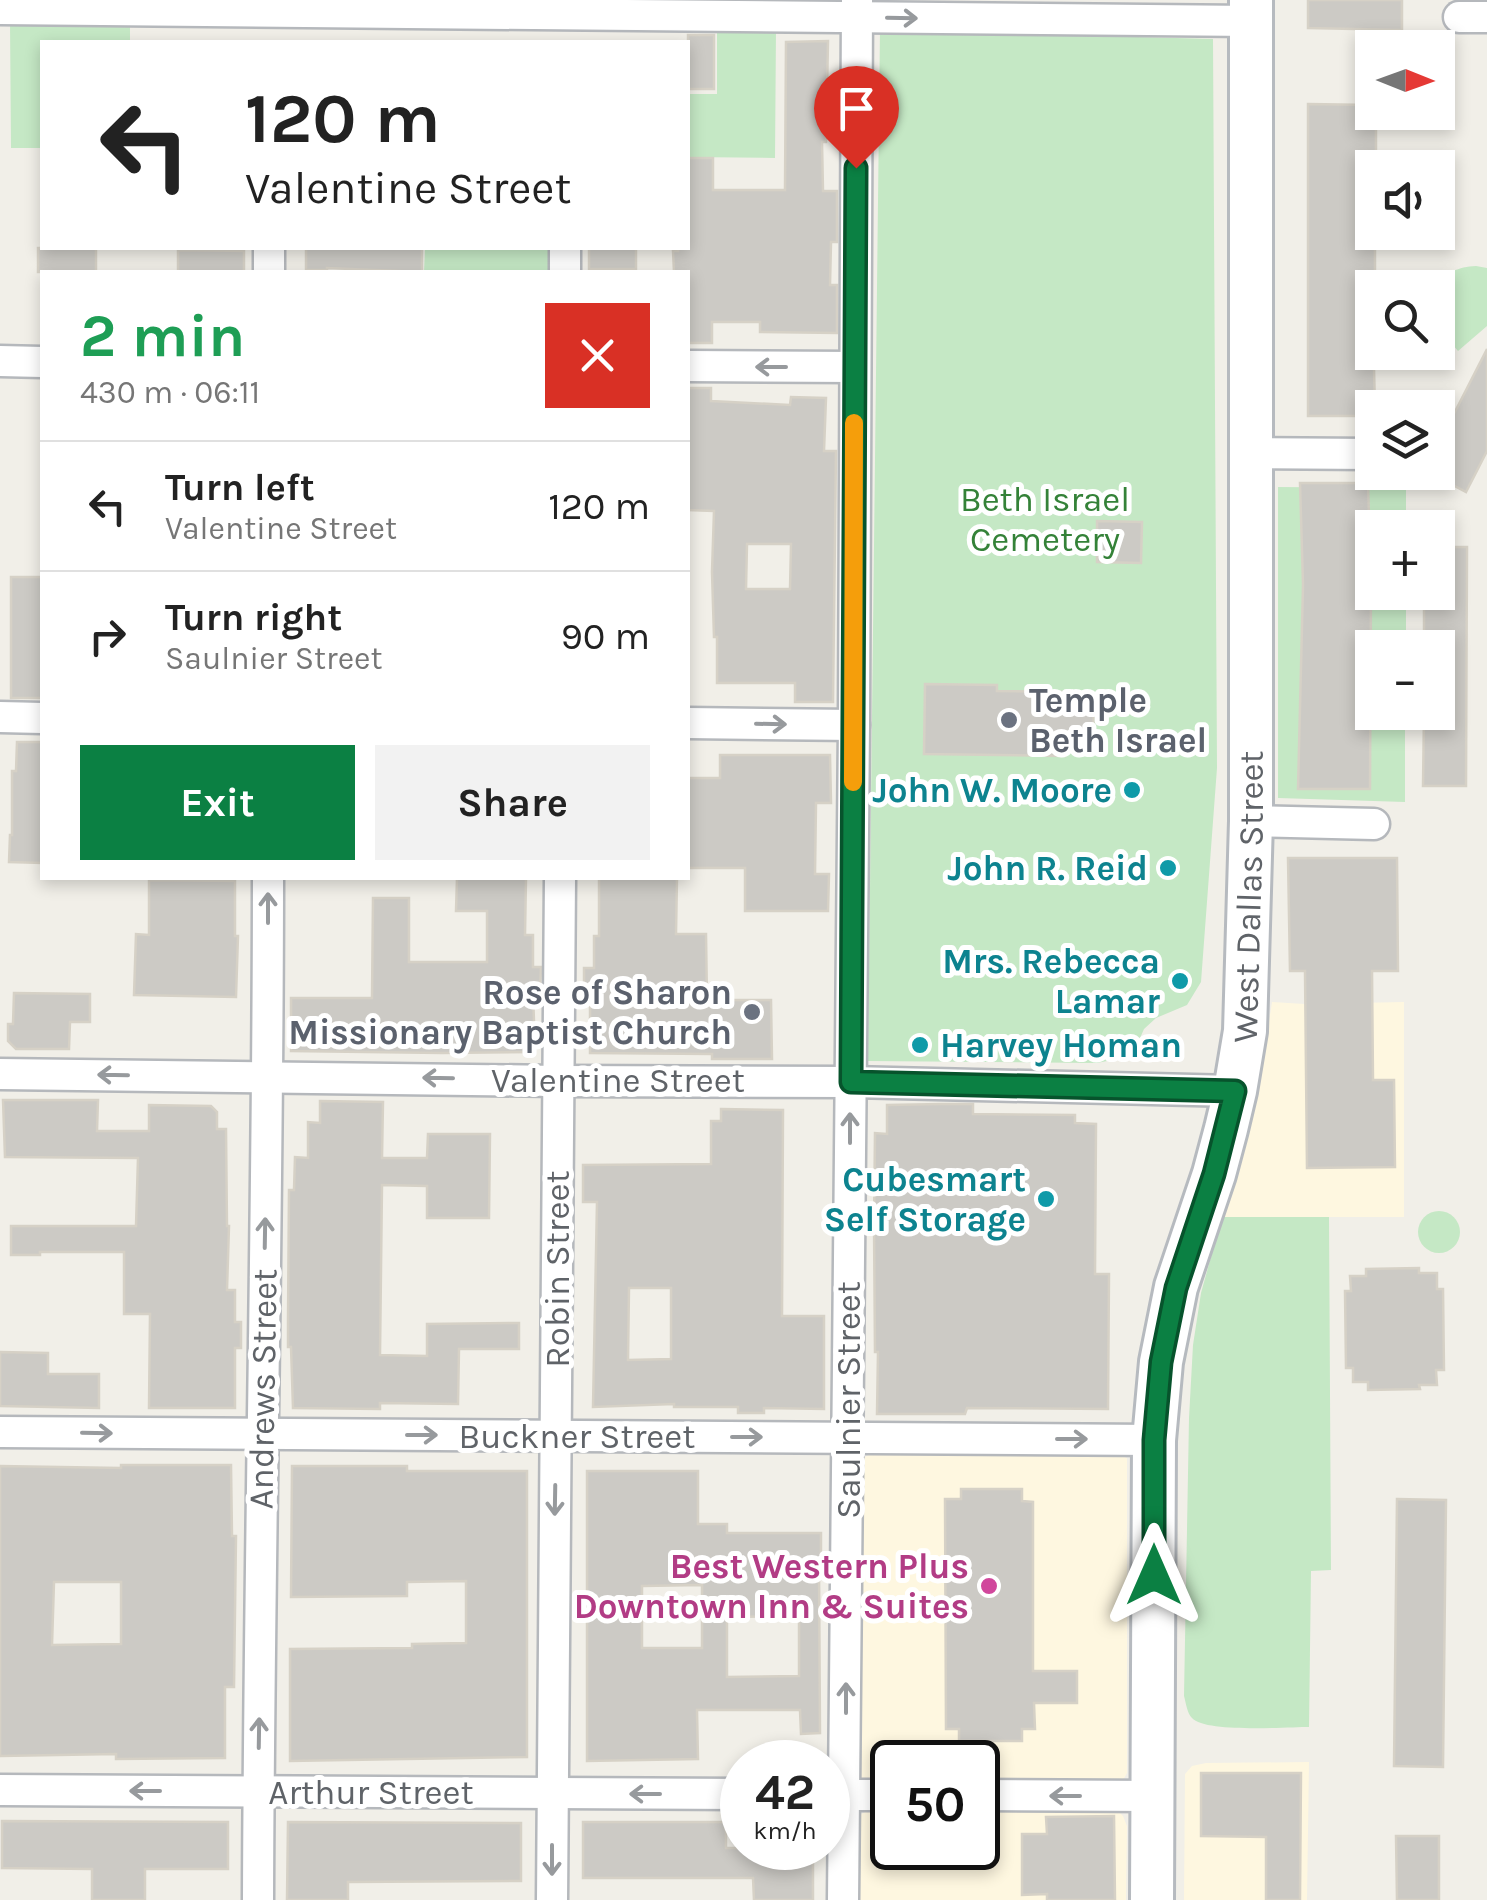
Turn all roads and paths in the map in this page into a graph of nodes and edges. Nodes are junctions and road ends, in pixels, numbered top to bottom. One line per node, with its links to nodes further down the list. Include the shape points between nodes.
1 (272, 6): 2 (street); 5 (street); 6 (street)
2 (0, 9)
3 (856, 9): 4 (street, one-way to 4); 5 (street); 10 (street, Saulnier Street)
4 (1252, 11): 11 (main road, West Dallas Street)
5 (567, 19)
6 (272, 40)
7 (0, 362): 8 (street)
8 (40, 362)
9 (690, 366): 10 (street, one-way to 9)
10 (854, 367): 16 (street, Saulnier Street)
11 (1250, 453): 12 (street); 17 (main road, West Dallas Street)
12 (1355, 454)
13 (0, 717): 14 (street)
14 (40, 718)
15 (690, 723): 16 (street, one-way to 16)
16 (854, 725): 24 (street, Saulnier Street)
17 (1252, 821): 18 (street); 25 (main road, West Dallas Street, via 1245,1031)
18 (1374, 824)
19 (268, 880): 22 (street, Andrews Street, one-way to 19)
20 (560, 880): 23 (street, Robin Street)
21 (0, 1074): 22 (street, Valentine Street, one-way to 21)
22 (268, 1076): 23 (street, Valentine Street, one-way to 22); 27 (street, Andrews Street, one-way to 22)
23 (558, 1081): 24 (street, Valentine Street); 28 (street, Robin Street)
24 (851, 1082): 25 (street, Valentine Street); 29 (street, Saulnier Street, one-way to 24)
25 (1235, 1091): 30 (main road, West Dallas Street, via 1176,1288)
26 (0, 1432): 27 (street, Buckner Street, one-way to 27)
27 (262, 1434): 28 (street, Buckner Street, one-way to 28); 33 (street, Andrews Street, one-way to 27)
28 (556, 1436): 29 (street, Buckner Street, one-way to 29); 34 (street, Robin Street, one-way to 34)
29 (848, 1438): 30 (street, Buckner Street, one-way to 30); 31 (street, Saulnier Street, one-way to 29)
30 (1154, 1440): 37 (main road, West Dallas Street)
31 (838, 1740)
32 (0, 1790): 33 (street, Arthur Street, one-way to 32)
33 (258, 1792): 34 (street, Arthur Street); 39 (street, Andrews Street)
34 (552, 1793): 35 (street, Arthur Street, one-way to 34); 40 (street, Robin Street, one-way to 40)
35 (720, 1794)
36 (1000, 1795): 37 (street, one-way to 36)
37 (1153, 1796): 42 (main road, West Dallas Street)
38 (842, 1870): 41 (street, Saulnier Street)
39 (258, 1900)
40 (552, 1900)
41 (844, 1900)
42 (1152, 1900)

